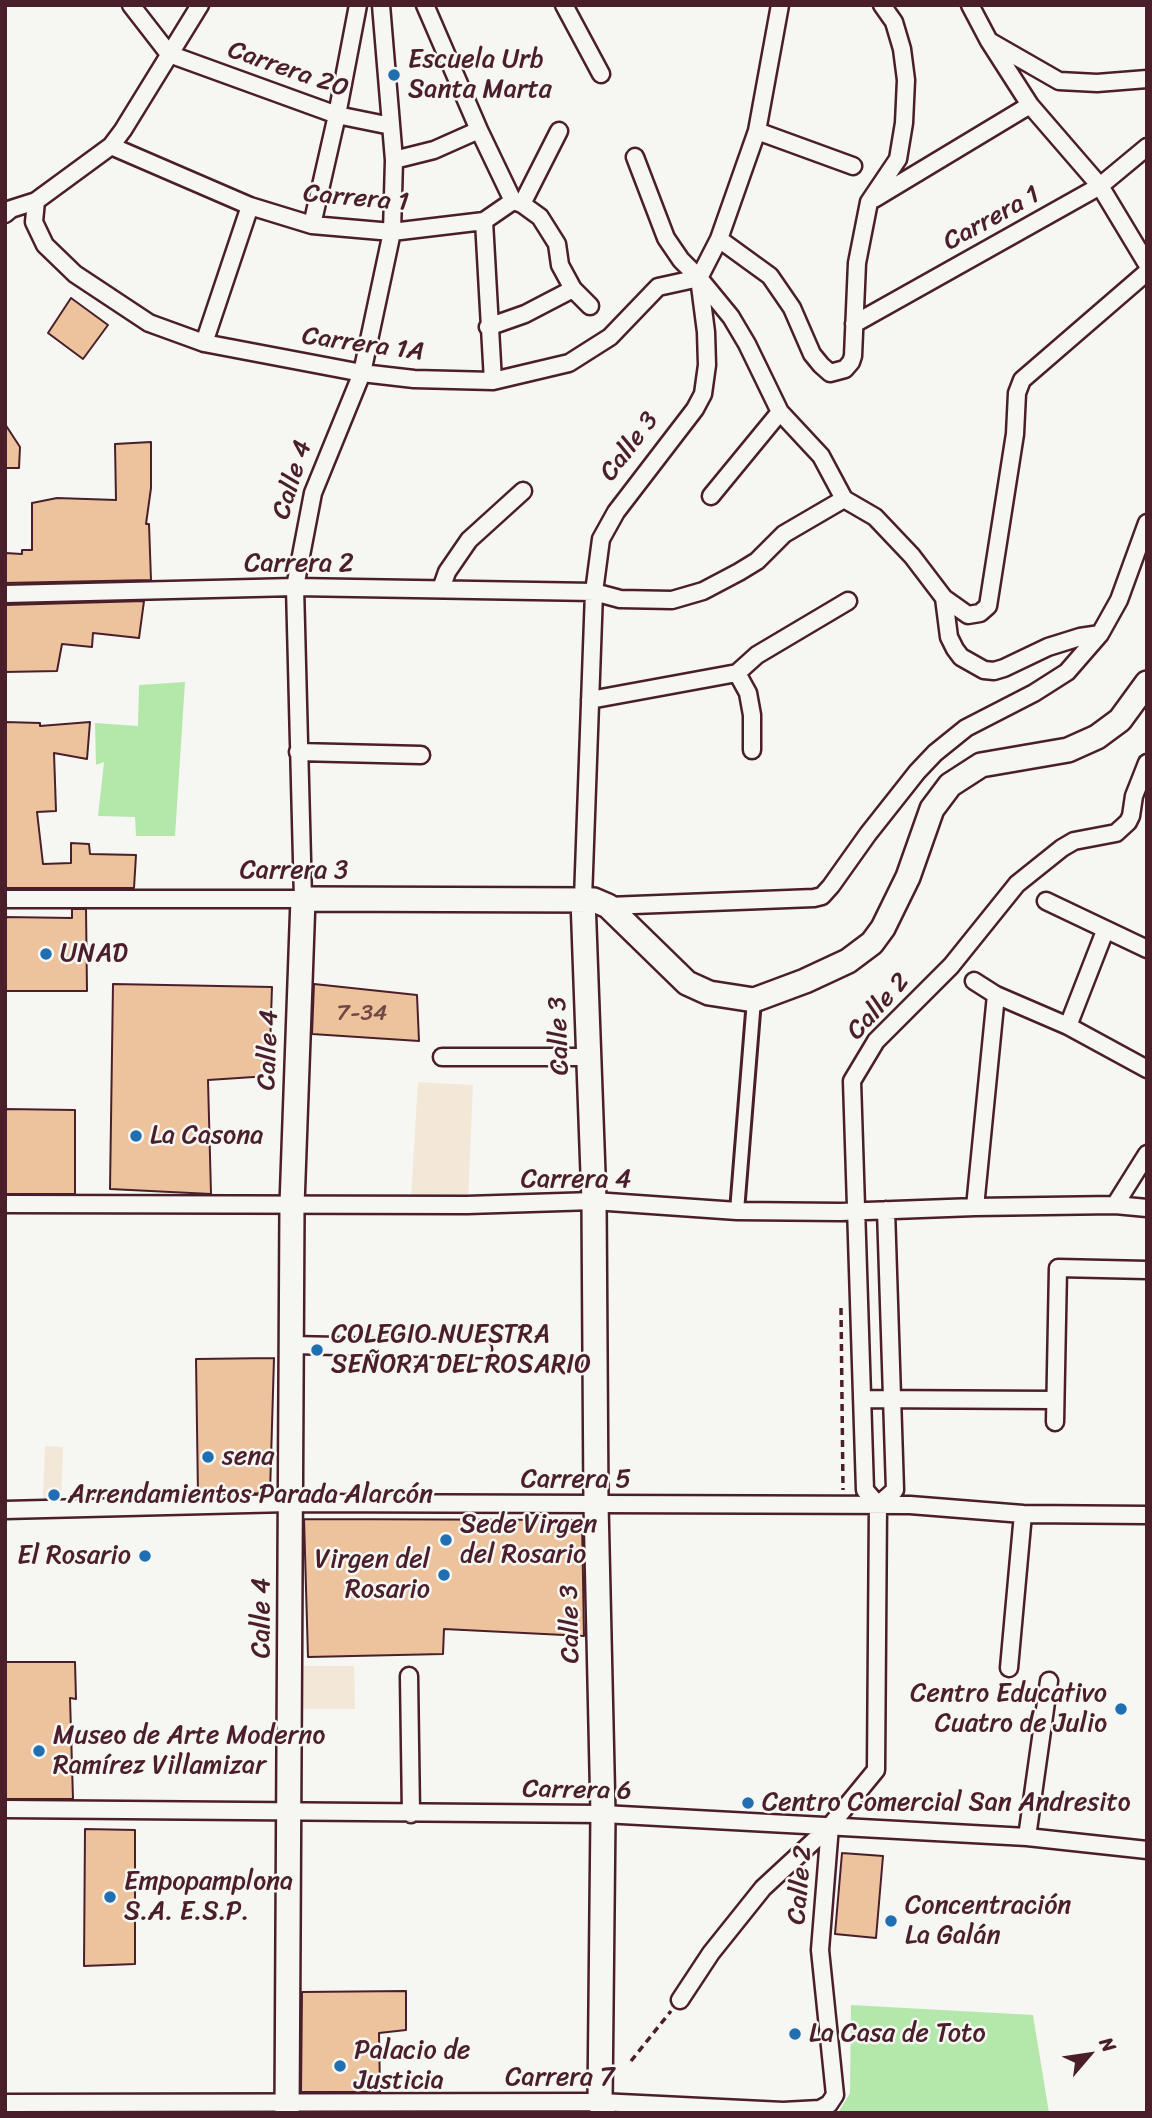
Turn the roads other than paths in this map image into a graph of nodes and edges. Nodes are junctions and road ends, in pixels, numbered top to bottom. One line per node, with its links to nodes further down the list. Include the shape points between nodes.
1 (131, 5): 11 (street)
2 (200, 5): 11 (street)
3 (358, 5): 15 (street)
4 (382, 5): 16 (street, Calle 4)
5 (425, 5): 17 (street)
6 (564, 5): 12 (street)
7 (780, 5): 19 (street)
8 (882, 5): 27 (street, via 894,22 902,49 904,123 898,159)
9 (970, 5): 10 (street)
10 (989, 41): 13 (street, via 1059,81); 14 (street)
11 (169, 54): 15 (street, Carrera 20); 20 (street)
12 (601, 74)
13 (1147, 79)
14 (1030, 104): 25 (street); 27 (street)
15 (337, 115): 16 (street, Carrera 20); 32 (street)
16 (391, 126): 23 (street, Calle 4)
17 (478, 130): 23 (street, via 434,150); 28 (street)
18 (559, 131): 28 (street, Carrera 1)
19 (757, 131): 24 (street); 34 (street)
20 (111, 146): 26 (street); 29 (street, Carrera 1)
21 (1147, 147): 25 (street, Carrera 1)
22 (635, 157): 37 (street, via 666,238)
23 (394, 160): 33 (street, Calle 4)
24 (853, 166)
25 (1101, 186): 35 (street); 40 (street, Carrera 1)
26 (36, 201): 30 (street); 42 (street, Carrera 1A, via 34,222 45,245 75,274 149,323)
27 (869, 202): 40 (street, via 857,263)
28 (517, 203): 31 (street, Carrera 1); 38 (street, via 540,218 557,244 560,265)
29 (250, 206): 32 (street, Carrera 1); 42 (street)
30 (5, 214)
31 (484, 221): 33 (street, Carrera 1); 41 (street)
32 (312, 225): 33 (street, Carrera 1)
33 (393, 232): 43 (street, Calle 4)
34 (719, 239): 37 (street); 40 (street, via 771,276 792,307 812,354 830,373 851,362)
35 (1147, 264)
36 (1147, 272): 54 (street, via 1022,380 988,606 968,615)
37 (699, 278): 44 (street, Carrera 1A, via 658,287 610,337 569,363); 45 (street, via 731,317); 52 (street, Calle 3, via 706,332 703,394 601,539)
38 (573, 289): 39 (street); 41 (street)
39 (590, 306)
40 (854, 324)
41 (488, 327): 44 (street)
42 (204, 343): 43 (street, Carrera 1A)
43 (362, 373): 44 (street, Carrera 1A); 50 (street, Calle 4, via 313,493)
44 (493, 381)
45 (780, 412): 47 (street); 48 (street, via 821,456)
46 (523, 491): 51 (street, via 469,540)
47 (711, 496)
48 (844, 499): 52 (street, Carrera 2, via 784,534 757,561 703,591 672,600 620,599); 54 (street, via 875,517)
49 (1147, 523): 56 (street, via 1119,600)
50 (295, 587): 51 (street, Carrera 2); 53 (street, Carrera 2); 61 (street, Calle 4)
51 (441, 589): 52 (street, Carrera 2)
52 (594, 592): 59 (street, Calle 3)
53 (5, 594)
54 (944, 598): 56 (street, via 955,649 984,670 1004,668 1048,647)
55 (848, 601): 57 (street, via 757,655)
56 (1100, 634): 68 (street, via 1067,672 965,728 944,745 908,782 827,892 814,898)
57 (737, 673): 59 (street); 60 (street, via 748,693)
58 (1147, 683): 73 (main road, via 1120,720 1097,737 1068,750 981,765 950,785 932,809 908,877 872,943 848,961)
59 (590, 700): 65 (street, Calle 3)
60 (752, 750)
61 (298, 752): 62 (street); 64 (street, Calle 4)
62 (421, 755)
63 (1147, 763): 87 (street, Calle 2, via 1123,828 1074,841 1017,884 951,966 876,1041 852,1081)
64 (303, 899): 65 (main road, Carrera 3); 66 (street, Carrera 3); 81 (main road, Calle 4)
65 (583, 899): 68 (main road, Carrera 3); 76 (main road, Calle 3)
66 (5, 900)
67 (1046, 901): 69 (street)
68 (608, 906): 73 (main road, via 687,983 709,993)
69 (1105, 931): 70 (street); 74 (street)
70 (1147, 949)
71 (974, 981): 72 (street)
72 (996, 995): 74 (street); 83 (street)
73 (754, 1000): 86 (street)
74 (1068, 1026): 77 (street)
75 (442, 1057): 76 (street)
76 (588, 1057): 79 (main road, Calle 3)
77 (1147, 1069)
78 (1147, 1154): 82 (street)
79 (594, 1201): 81 (street, Carrera 4); 86 (street, Carrera 4); 96 (main road, Calle 3)
80 (5, 1204): 81 (street, Carrera 4)
81 (292, 1205): 89 (main road, Calle 4)
82 (1115, 1205): 83 (street, Carrera 4); 84 (street, Carrera 4)
83 (975, 1207): 85 (street, Carrera 4)
84 (1147, 1209)
85 (886, 1210): 87 (street, Carrera 4); 91 (street)
86 (737, 1211): 87 (street, Carrera 4)
87 (854, 1211): 92 (street, Calle 2)
88 (1147, 1270): 93 (street, via 1058,1268)
89 (291, 1345): 90 (street); 95 (main road, Calle 4)
90 (483, 1349)
91 (892, 1398): 92 (street); 93 (street); 97 (street, via 895,1490)
92 (862, 1399): 97 (street, Calle 2, via 865,1490)
93 (1054, 1400): 94 (street)
94 (1055, 1422)
95 (289, 1503): 96 (street, Carrera 5); 98 (street, Carrera 5); 105 (main road, Calle 4)
96 (596, 1504): 97 (street, Carrera 5); 107 (main road, Calle 3)
97 (878, 1505): 99 (street, Carrera 5); 108 (street, Calle 2, via 876,1770)
98 (5, 1510)
99 (1023, 1514): 100 (street, Carrera 5); 101 (street)
100 (1147, 1515)
101 (1009, 1668)
102 (410, 1676): 106 (street)
103 (1049, 1681): 109 (street)
104 (5, 1809): 105 (street, Carrera 6)
105 (290, 1813): 106 (street, Carrera 6); 114 (main road, Calle 4)
106 (411, 1814): 107 (street, Carrera 6)
107 (603, 1814): 108 (street, Carrera 6); 113 (main road, Calle 3)
108 (830, 1826): 109 (street, Carrera 6); 111 (street, via 763,1888); 115 (street, Calle 2, via 820,1950 835,2095)
109 (1027, 1837): 110 (street, Carrera 6)
110 (1147, 1850)
111 (680, 2000)
112 (5, 2103): 114 (street, Carrera 7)
113 (602, 2107): 114 (street, Carrera 7); 116 (street, Carrera 7)
114 (287, 2108)
115 (820, 2109): 116 (street, Carrera 7)
116 (783, 2112)

